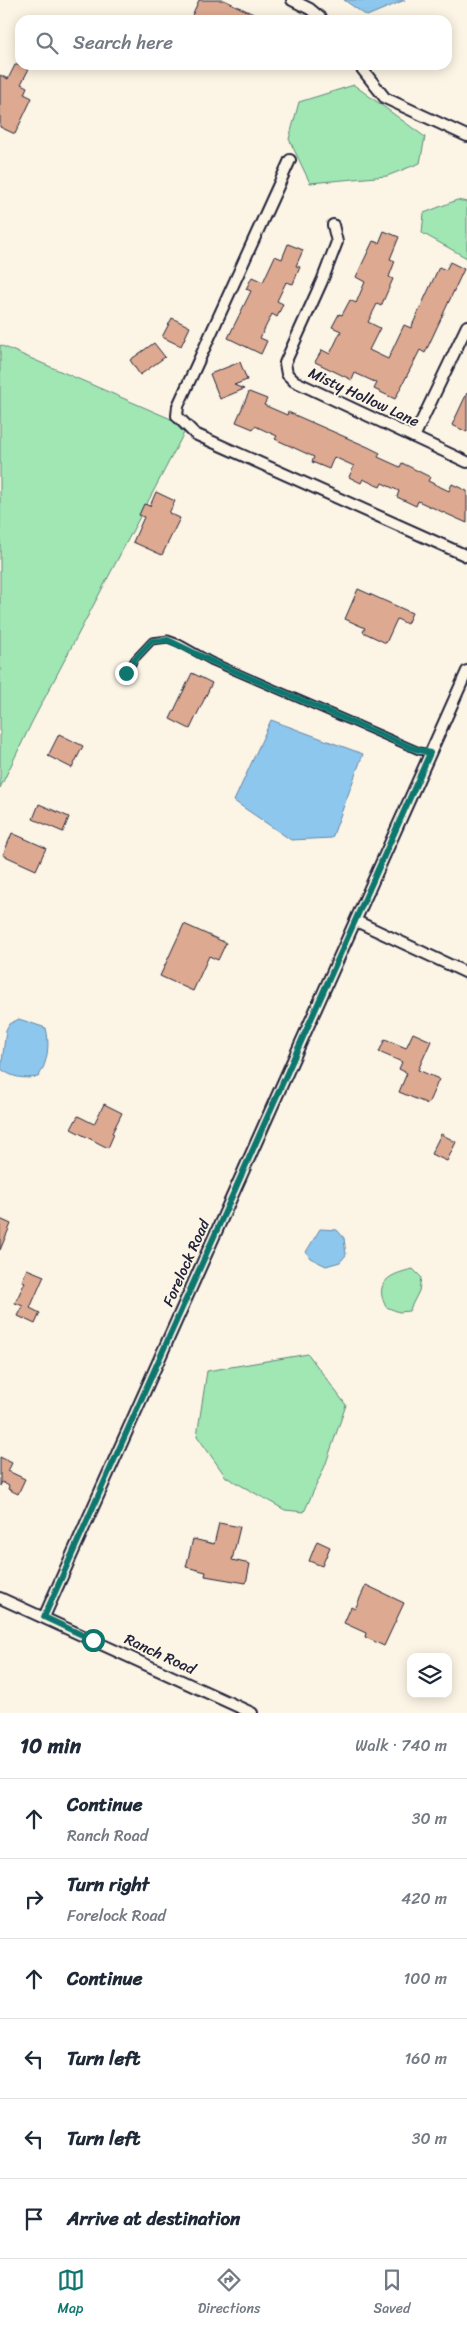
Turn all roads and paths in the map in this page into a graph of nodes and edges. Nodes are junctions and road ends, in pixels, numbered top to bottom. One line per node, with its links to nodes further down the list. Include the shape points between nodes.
1 (292, 0): 2 (street)
2 (317, 15)
3 (363, 70): 4 (street, via 385,98)
4 (467, 136)
5 (290, 160): 10 (street, via 178,406 177,416 195,434)
6 (334, 225): 8 (street, Misty Hollow Lane, via 336,242 285,363 287,374 294,381)
7 (467, 326): 8 (street)
8 (414, 437): 9 (street, Misty Hollow Lane)
9 (467, 462)
10 (467, 556)
11 (467, 671): 13 (street, Forelock Road)
12 (126, 673): 13 (lane, via 152,641 168,640 412,748)
13 (430, 753): 14 (street, Forelock Road)
14 (356, 922): 15 (street); 17 (street, Forelock Road)
15 (467, 973)
16 (0, 1598): 17 (street, Ranch Road)
17 (44, 1617): 18 (street, Ranch Road)
18 (252, 1713)

